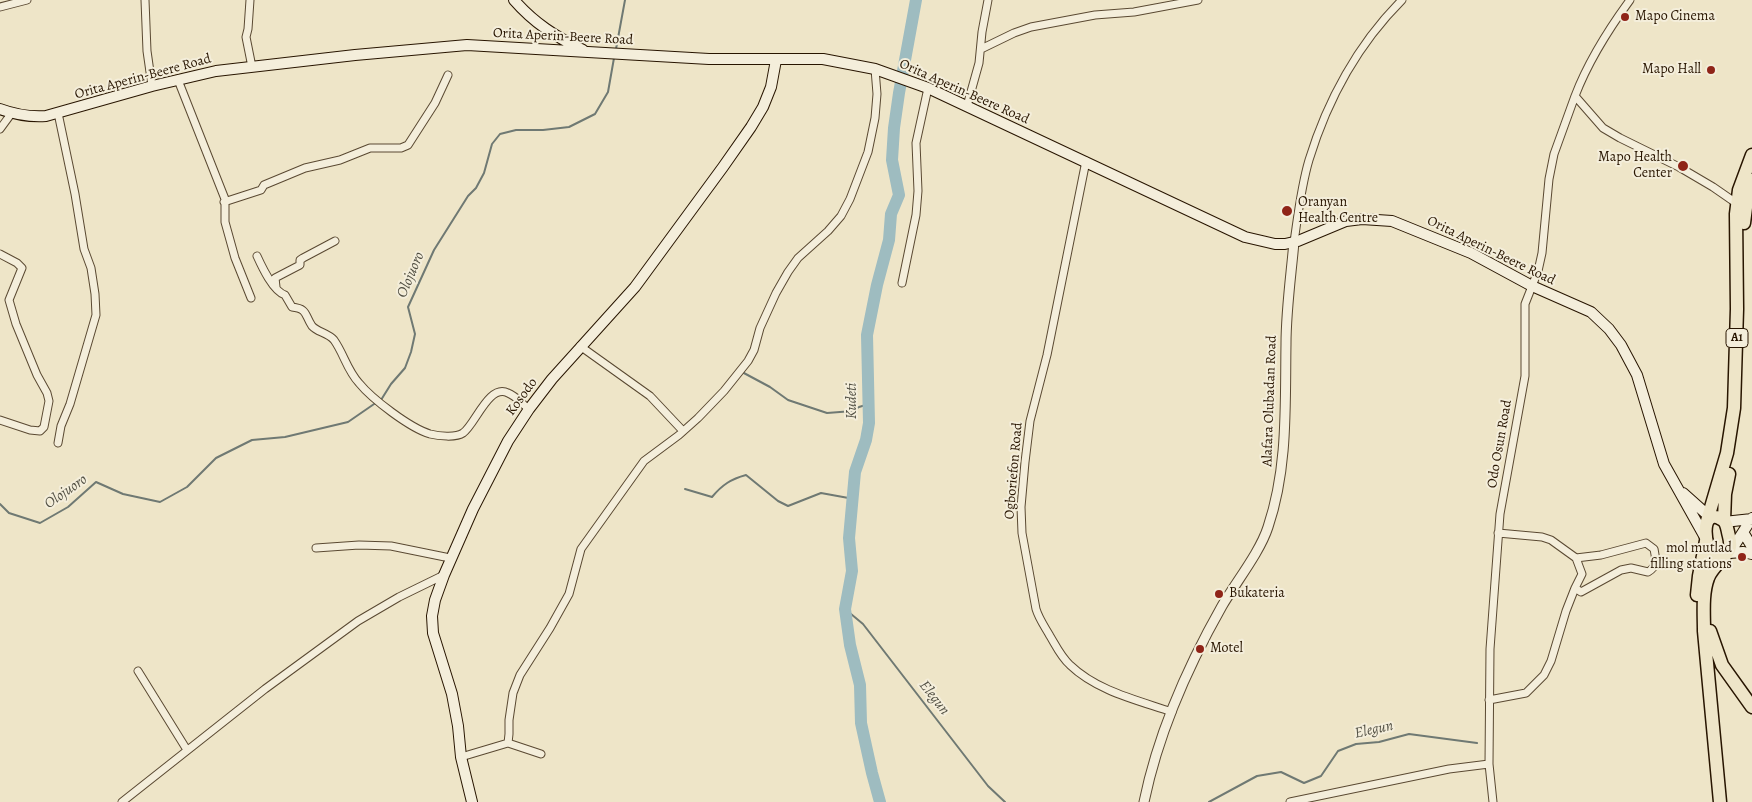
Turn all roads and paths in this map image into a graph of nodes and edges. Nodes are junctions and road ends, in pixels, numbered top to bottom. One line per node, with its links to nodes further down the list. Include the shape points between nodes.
1 (27, 0): 9 (street)
2 (145, 0): 17 (street)
3 (250, 0): 13 (street, via 246,37)
4 (514, 0): 11 (main road, via 538,24)
5 (988, 0): 10 (street)
6 (1198, 0): 10 (street, via 1031,27)
7 (1402, 0): 31 (street, via 1374,31 1334,96 1309,160)
8 (1630, 0): 19 (street, Odo Osun Road, via 1612,24)
9 (0, 7)
10 (981, 49): 20 (street)
11 (586, 52): 12 (main road, Orita Aperin-Beere Road); 13 (main road, Orita Aperin-Beere Road, via 467,45)
12 (776, 60): 14 (main road, Orita Aperin-Beere Road, via 823,60); 38 (main road, Kosodo, via 771,87 751,127 635,286)
13 (252, 67): 16 (main road, Orita Aperin-Beere Road)
14 (875, 69): 18 (main road, Orita Aperin-Beere Road); 41 (street, via 875,118 868,152 841,216 788,272 760,328 748,361 710,406)
15 (448, 75): 28 (street, via 410,144 360,151 305,168 264,185 261,190)
16 (178, 80): 17 (main road, Orita Aperin-Beere Road); 28 (street)
17 (152, 86): 22 (main road, Orita Aperin-Beere Road)
18 (928, 88): 20 (main road, Orita Aperin-Beere Road); 34 (street, via 916,143 916,216)
19 (1575, 96): 29 (street, via 1603,128 1713,186); 35 (street, Odo Osun Road, via 1554,154 1542,252)
20 (967, 106): 26 (main road, Orita Aperin-Beere Road)
21 (0, 109): 23 (main road, Orita Aperin-Beere Road)
22 (58, 113): 23 (main road, Orita Aperin-Beere Road, via 32,117); 42 (street, via 84,249 91,268 96,314)
23 (11, 114): 24 (street)
24 (0, 129)
25 (1752, 155): 29 (highway, A1, via 1742,181)
26 (1086, 161): 31 (main road, Orita Aperin-Beere Road, via 1245,237 1275,244); 61 (street, Ogboriefon Road, via 1047,355 1030,422 1021,507 1022,533 1036,609 1068,664 1096,684)
27 (1752, 180): 29 (highway, A1)
28 (224, 202): 37 (street, via 235,258)
29 (1741, 206): 45 (highway, A1, via 1739,371 1731,432 1718,485)
30 (334, 241): 36 (street, via 280,274 275,278)
31 (1294, 242): 35 (main road, Orita Aperin-Beere Road, via 1346,221 1362,218 1392,221 1471,253); 61 (street, Alafara Olubadan Road, via 1287,318 1284,443 1275,503 1267,530 1202,642)
32 (0, 254): 40 (street, via 22,268 9,300 48,401 44,427 40,431)
33 (257, 256): 36 (street)
34 (902, 283)
35 (1532, 286): 43 (main road, Orita Aperin-Beere Road, via 1591,312 1610,329 1637,375 1664,464); 47 (street, Odo Osun Road, via 1524,316 1524,376)
36 (276, 287): 39 (street, via 292,307 304,310 313,327 330,336 349,370 367,392 397,416 429,434 457,436 464,433 490,397 499,392 507,392)
37 (251, 298)
38 (580, 346): 39 (main road, Kosodo); 41 (street, via 650,396)
39 (529, 409): 53 (main road, Kosodo, via 496,463)
40 (0, 420)
41 (683, 431): 62 (street, via 644,461 581,550 569,594 520,675 513,693)
42 (58, 443)
43 (1677, 488): 45 (main road, Orita Aperin-Beere Road); 48 (main road, Orita Aperin-Beere Road)
44 (1752, 519): 45 (main road); 46 (main road)
45 (1715, 520): 48 (highway, via 1705,528); 51 (highway, via 1730,542)
46 (1743, 532): 49 (main road); 51 (main road)
47 (1498, 533): 54 (street, via 1542,536); 59 (street, Odo Osun Road)
48 (1706, 540): 51 (highway, via 1715,557); 57 (highway, via 1699,576)
49 (1752, 547)
50 (316, 548): 53 (street, via 391,546)
51 (1728, 553): 52 (main road); 57 (highway, via 1714,566)
52 (1752, 554)
53 (450, 558): 55 (main road, Kosodo)
54 (1576, 558): 56 (street, via 1582,574); 56 (street, via 1646,544 1654,550 1656,564 1648,572 1631,568 1620,570 1581,592)
55 (444, 574): 63 (street, via 358,621); 65 (main road, Kosodo, via 432,616 433,633 452,694)
56 (1575, 588): 59 (street, via 1544,675 1526,693)
57 (1701, 605): 60 (highway, via 1722,665); 72 (highway, via 1698,653); 73 (highway)
58 (138, 671): 63 (street)
59 (1489, 700): 66 (street, Odo Osun Road)
60 (1752, 707)
61 (1172, 712): 69 (street, Alafara Olubadan Road)
62 (508, 743): 64 (street); 65 (street)
63 (187, 750): 67 (street)
64 (541, 754)
65 (461, 757): 68 (main road, Kosodo)
66 (1489, 764): 70 (street, via 1449,769); 71 (street, Odo Osun Road)
67 (122, 802)
68 (472, 802)
69 (1144, 802)
70 (1290, 802)
71 (1493, 802)
72 (1712, 802)
73 (1720, 802)

